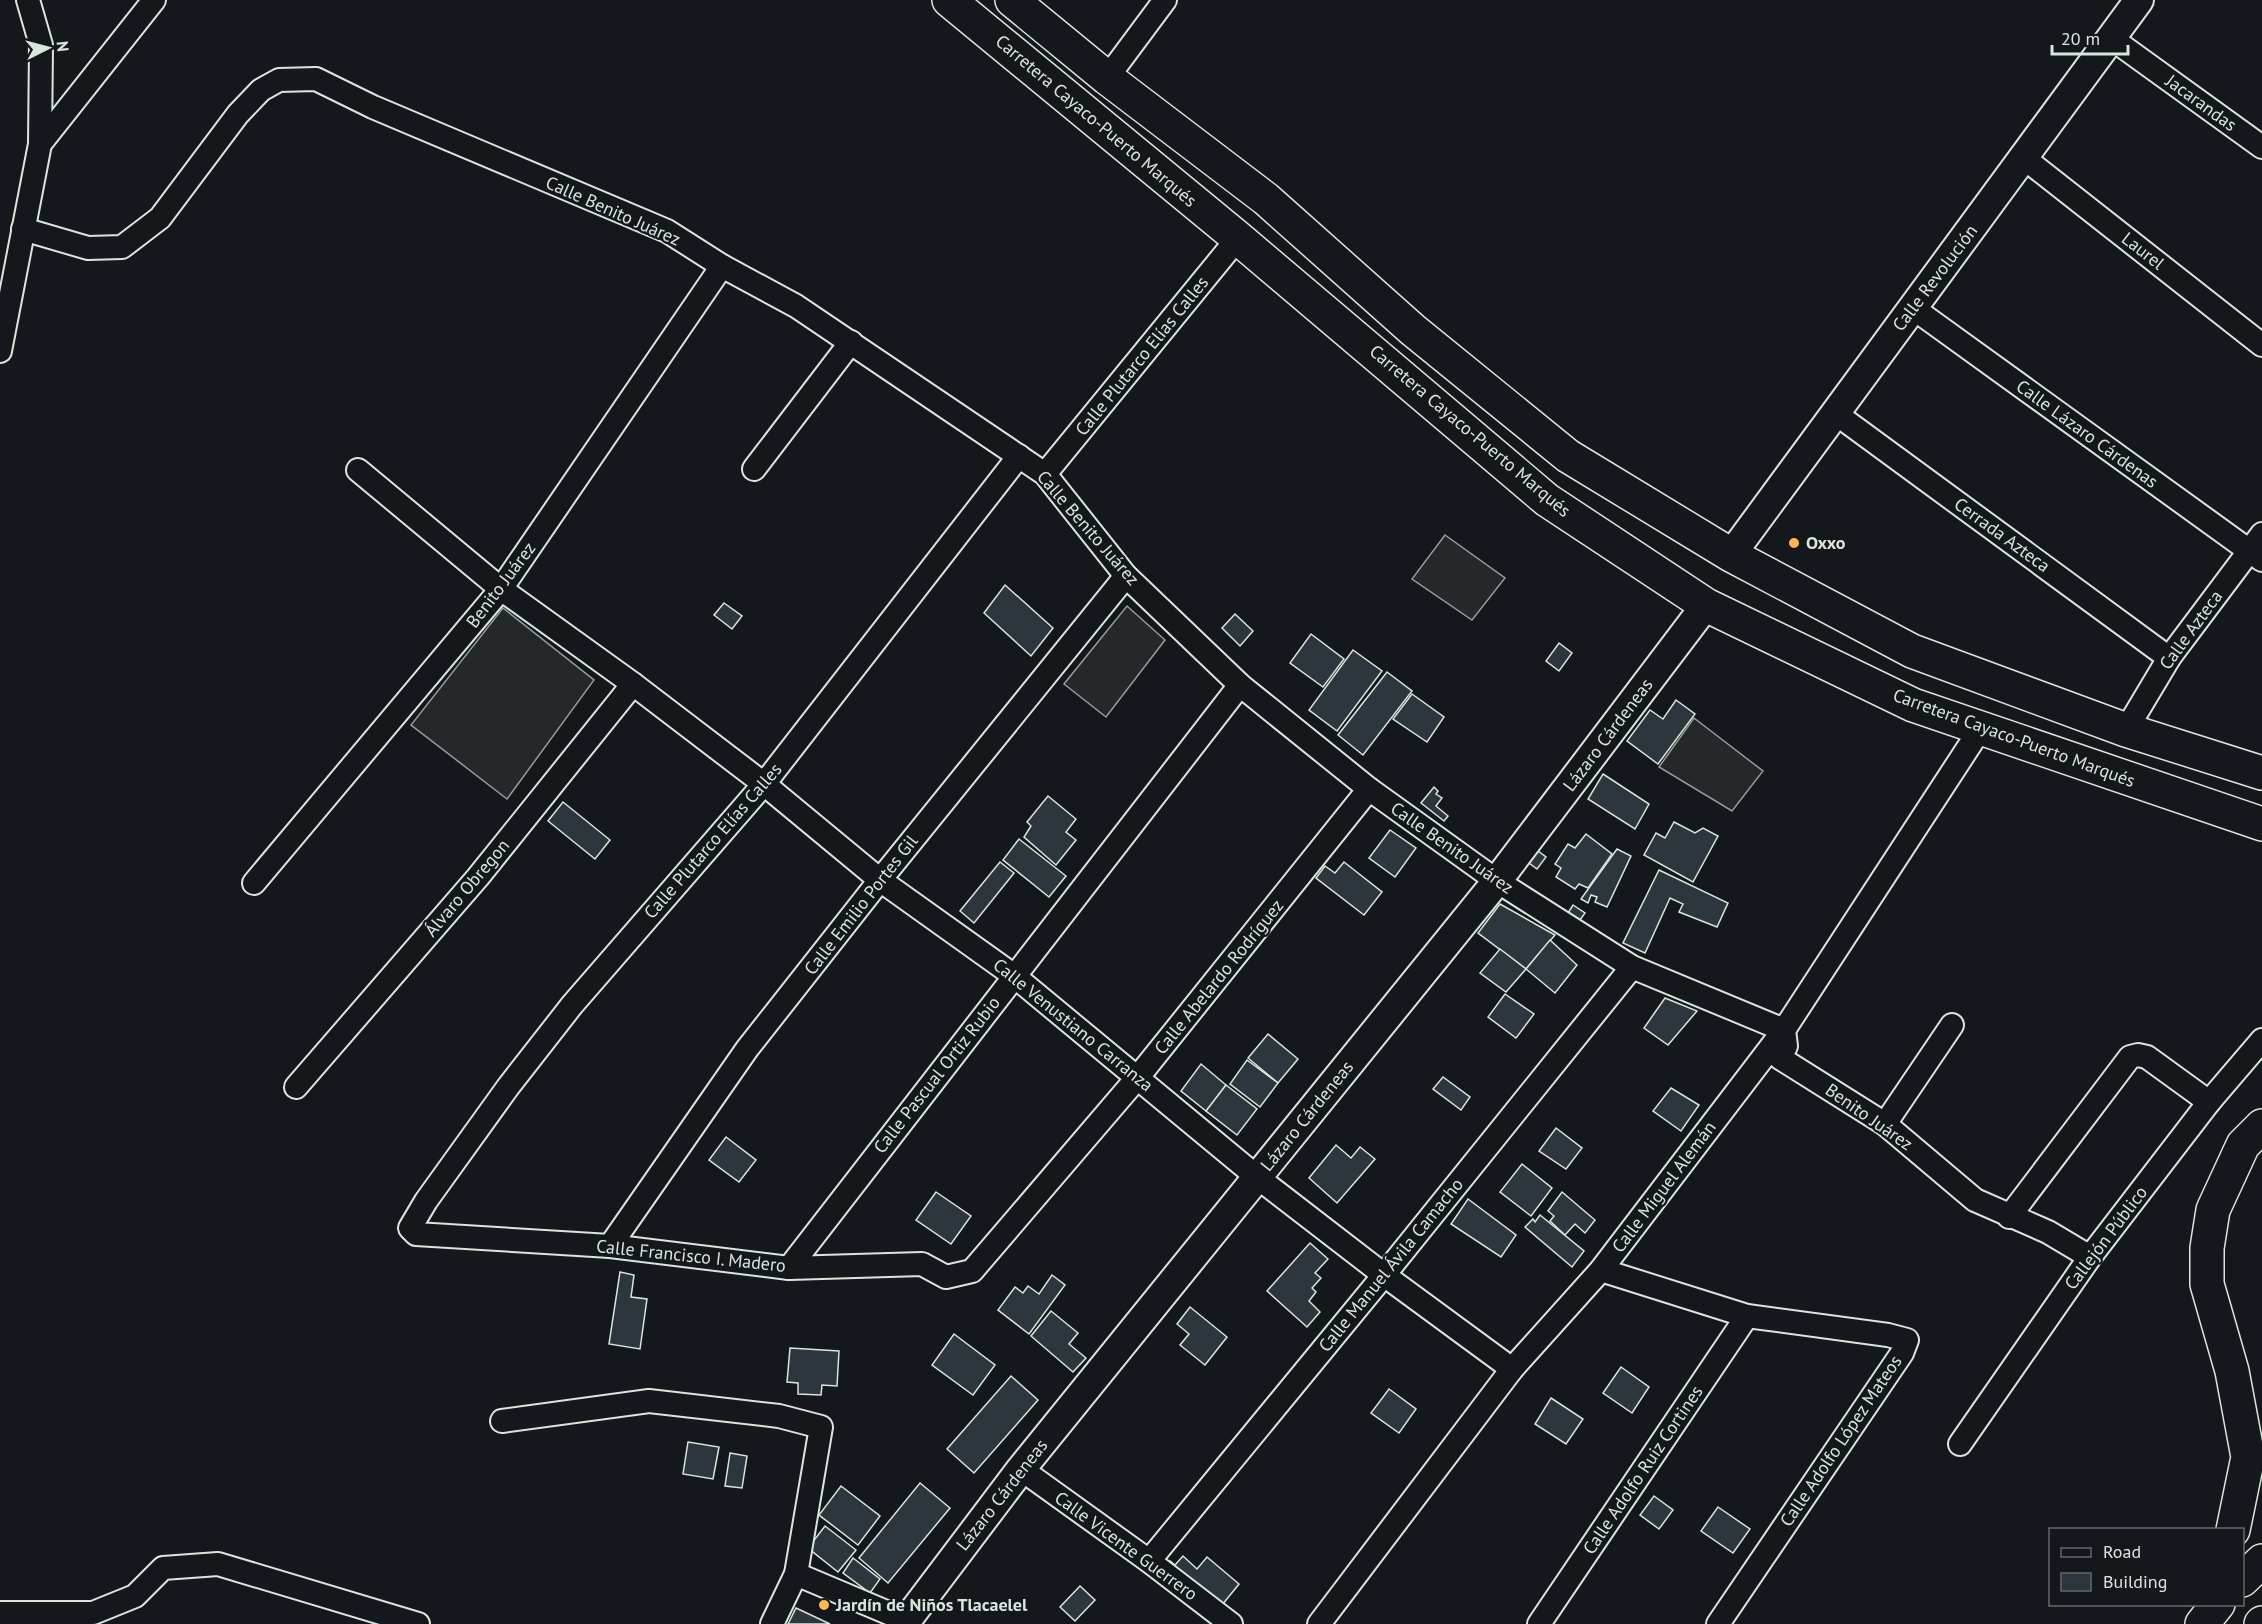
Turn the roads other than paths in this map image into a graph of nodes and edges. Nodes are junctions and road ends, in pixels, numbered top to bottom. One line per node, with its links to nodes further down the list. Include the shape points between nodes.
1 (28, 0): 9 (street, via 41,45)
2 (949, 0): 13 (main road, Carretera Cayaco-Puerto Marqués)
3 (1012, 0): 8 (main road)
4 (1165, 0): 8 (street)
5 (2139, 0): 7 (street, Calle Revolución)
6 (151, 1): 9 (street)
7 (2111, 38): 10 (street, Jacarandas); 11 (street, Calle Revolución)
8 (1107, 78): 25 (main road, via 1266,199 1413,330 1568,456)
9 (40, 144): 12 (street)
10 (2262, 147)
11 (2024, 158): 15 (street, Calle Revolución); 18 (street, Laurel)
12 (22, 229): 14 (street, Calle Benito Juárez, via 88,248 122,247 160,218 238,114 261,90 279,80 316,79 373,107 667,231); 17 (street)
13 (1238, 238): 23 (street, Calle Plutarco Elías Calles); 28 (main road, Carretera Cayaco-Puerto Marqués, via 1547,500)
14 (722, 266): 16 (street, Calle Benito Juárez, via 796,306); 27 (street, Benito Juárez)
15 (1912, 308): 19 (street, Calle Revolución); 24 (street, Calle Lázaro Cárdenas)
16 (851, 342): 20 (street, Calle Benito Juárez); 21 (street)
17 (1, 344)
18 (2262, 345)
19 (1835, 413): 25 (street, Calle Revolución); 29 (street, Cerrada Azteca)
20 (1019, 456): 23 (street, Calle Benito Juárez); 35 (street, Calle Plutarco Elías Calles)
21 (754, 469)
22 (358, 470): 27 (street, Calle Venustiano Carranza)
23 (1045, 474): 26 (street, Calle Benito Juárez)
24 (2258, 549): 29 (street, Calle Azteca)
25 (1731, 555): 33 (main road, via 1912,651)
26 (1126, 576): 31 (street, Calle Benito Juárez); 38 (street, Calle Emilio Portes Gil)
27 (501, 589): 30 (street, Calle Venustiano Carranza); 40 (street, Benito Juárez)
28 (1706, 605): 32 (main road, Carretera Cayaco-Puerto Marqués, via 1913,705); 39 (street, Lázaro Cárdeneas)
29 (2169, 658): 33 (street, Calle Azteca)
30 (633, 684): 35 (street, Calle Venustiano Carranza); 47 (street, Álvaro Obregon, via 478,877)
31 (1240, 685): 36 (street, Calle Benito Juárez); 42 (street, Calle Pascual Ortiz Rubio)
32 (1981, 728): 37 (main road, Carretera Cayaco-Puerto Marqués); 44 (street, Calle Miguel Alemán)
33 (2126, 730): 34 (main road)
34 (2262, 773)
35 (764, 784): 38 (street, Calle Venustiano Carranza); 53 (street, Calle Plutarco Elías Calles, via 565,1014 508,1087)
36 (1369, 789): 39 (street, Calle Benito Juárez); 46 (street, Calle Abelardo Rodríguez)
37 (2262, 824)
38 (880, 880): 42 (street, Calle Venustiano Carranza); 54 (street, Calle Emilio Portes Gil, via 747,1049)
39 (1497, 881): 41 (street, Calle Benito Juárez); 51 (street, Lázaro Cárdeneas)
40 (254, 883)
41 (1632, 967): 44 (street, Calle Benito Juárez); 59 (street, Calle Manuel Ávila Camacho)
42 (1013, 975): 46 (street, Calle Venustiano Carranza); 56 (street, Calle Pascual Ortiz Rubio)
43 (1952, 1025): 49 (street)
44 (1784, 1030): 49 (street, Benito Juárez, via 1786,1046 1780,1058); 57 (street, Calle Miguel Alemán)
45 (2262, 1040): 48 (street, Callejón Público)
46 (1138, 1077): 51 (street, Calle Venustiano Carranza); 58 (street, Calle Abelardo Rodríguez)
47 (296, 1087)
48 (2209, 1102): 52 (street, via 2147,1057 2138,1054 2130,1058); 55 (street, Callejón Público)
49 (1886, 1124): 52 (street, Benito Juárez, via 1975,1200)
50 (2262, 1126): 65 (main road, via 2243,1145 2213,1210 2207,1248 2207,1284 2232,1371 2248,1457)
51 (1257, 1177): 59 (street, Calle Venustiano Carranza); 64 (street, Lázaro Cárdeneas)
52 (2009, 1217): 55 (street, Benito Juárez, via 2048,1232)
53 (410, 1228): 54 (street, Calle Francisco I. Madero, via 416,1234)
54 (610, 1246): 56 (street, Calle Francisco I. Madero)
55 (2090, 1257): 63 (street, Callejón Público)
56 (789, 1268): 58 (street, Calle Francisco I. Madero, via 922,1264 946,1277)
57 (1601, 1270): 60 (street, Calle Adolfo López Mateos); 61 (street, Calle Miguel Alemán)
58 (972, 1271)
59 (1384, 1275): 61 (street, Calle Venustiano Carranza); 66 (street, Calle Manuel Ávila Camacho)
60 (1747, 1316): 76 (street, Calle Adolfo Ruiz Cortines); 77 (street, Calle Adolfo López Mateos, via 1907,1340 1902,1353)
61 (1512, 1369): 75 (street, Calle Miguel Alemán)
62 (502, 1421): 68 (street, via 649,1401 779,1416 821,1427)
63 (1960, 1444)
64 (1021, 1469): 66 (street, Calle Vicente Guerrero); 71 (street, Lázaro Cárdeneas)
65 (2233, 1528)
66 (1149, 1561): 74 (street, Calle Vicente Guerrero)
67 (2262, 1561): 69 (main road)
68 (796, 1574): 71 (street); 73 (street)
69 (2244, 1578)
70 (0, 1613): 72 (street, via 93,1613 135,1596 163,1568 218,1564)
71 (904, 1622)
72 (418, 1624)
73 (772, 1624)
74 (1231, 1624)
75 (1318, 1624)
76 (1539, 1624)
77 (1718, 1624)

